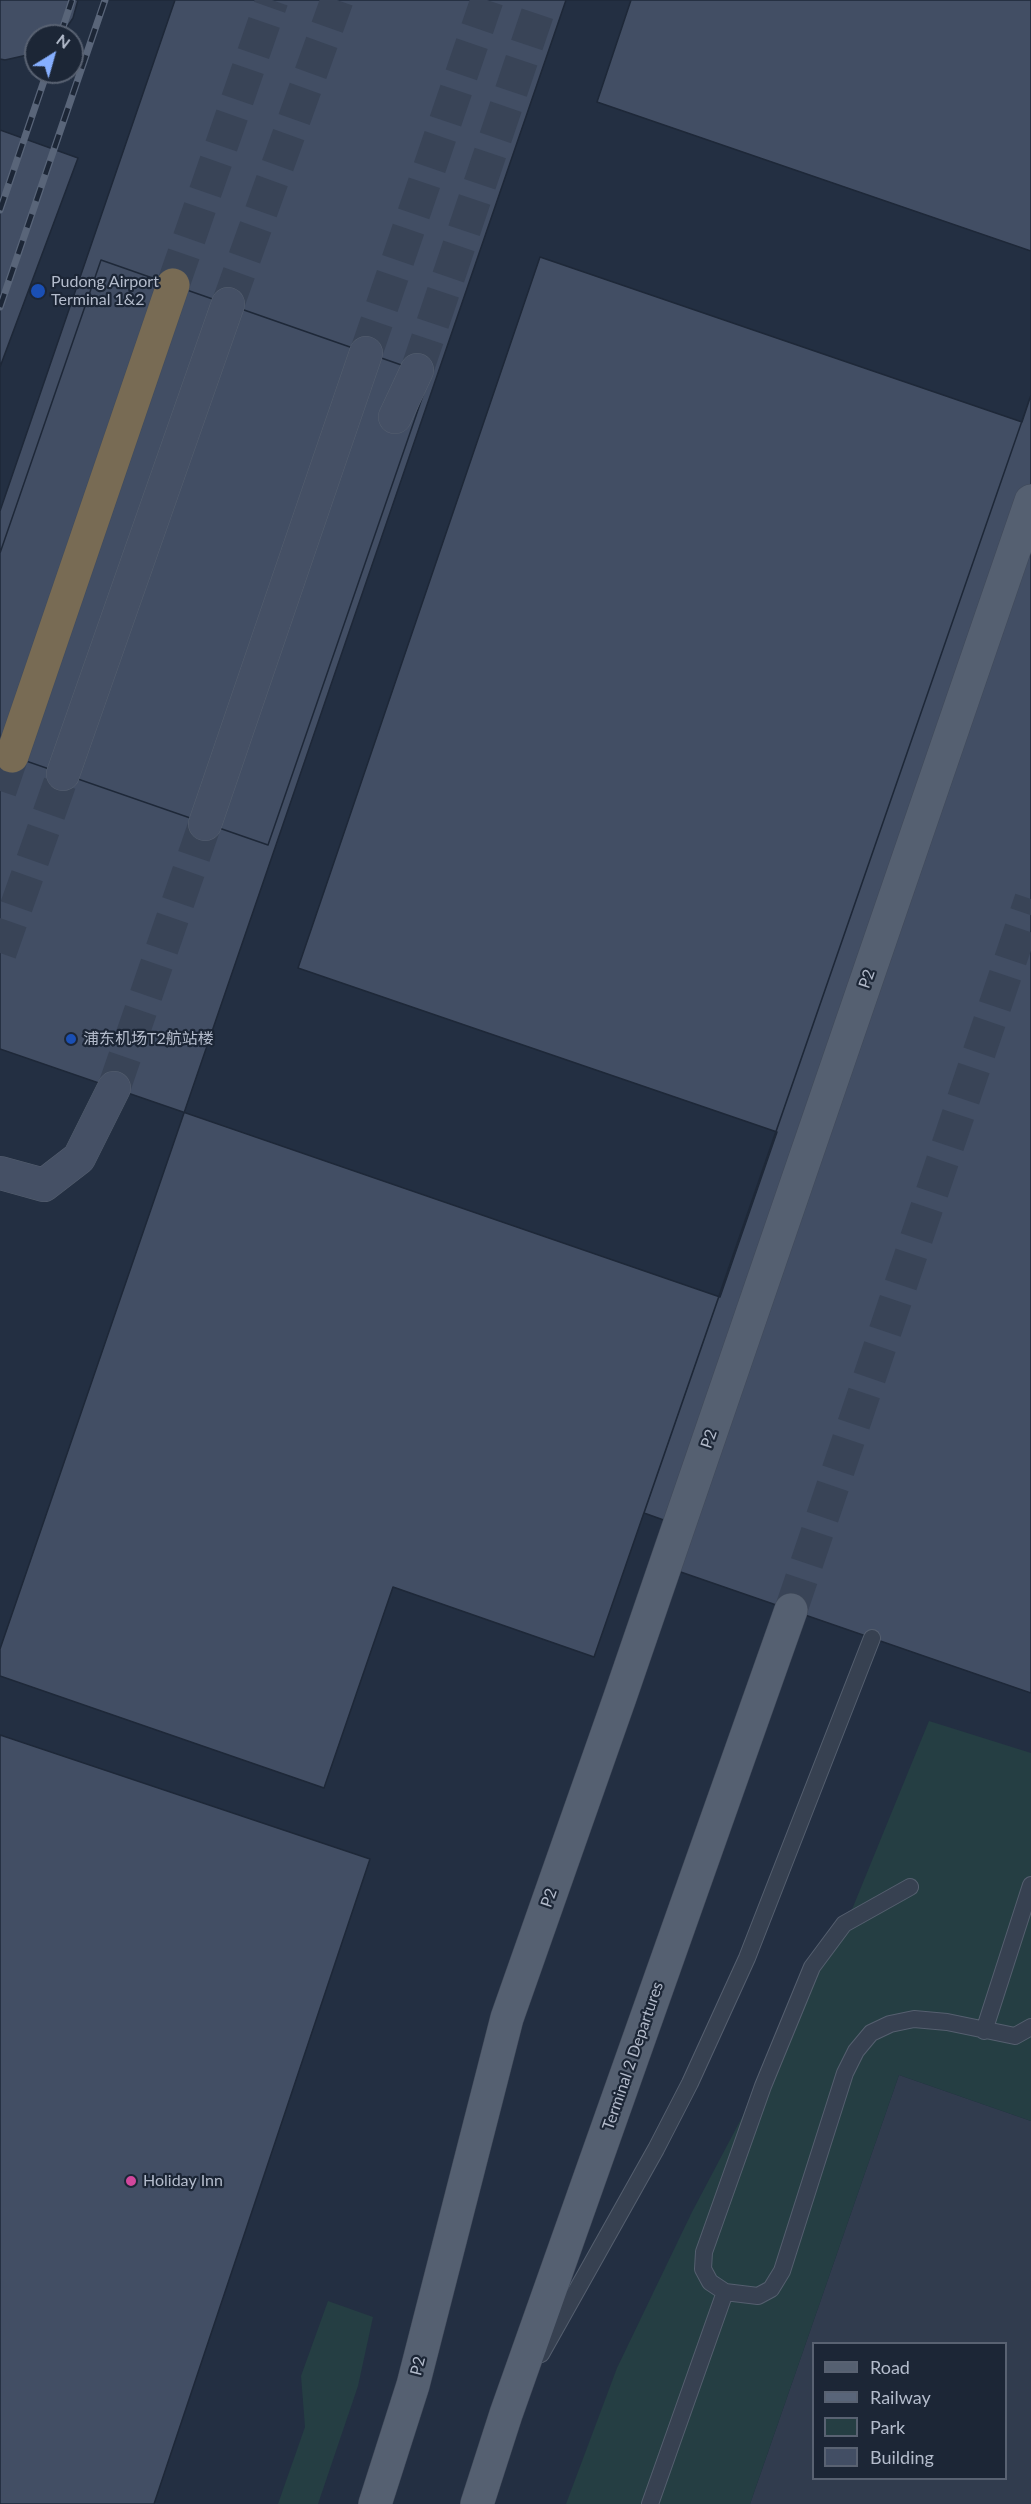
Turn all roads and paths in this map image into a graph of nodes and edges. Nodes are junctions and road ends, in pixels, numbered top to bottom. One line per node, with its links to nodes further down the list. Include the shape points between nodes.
1 (173, 285): 7 (highway)
2 (228, 304): 8 (street)
3 (366, 352): 9 (street)
4 (417, 370): 5 (street)
5 (395, 417)
6 (1031, 501): 20 (main road, P2, via 507,2018 413,2385)
7 (12, 756)
8 (63, 774)
9 (205, 824)
10 (114, 1088): 11 (street, via 79,1158 44,1185)
11 (0, 1173)
12 (791, 1610): 19 (main road, Terminal 2 Departures)
13 (872, 1638): 19 (lane, via 747,1958 690,2083)
14 (1031, 1885): 17 (lane)
15 (910, 1887): 18 (lane, via 844,1924 812,1967 798,1996 704,2252 703,2269 710,2282)
16 (1031, 2027): 17 (lane, via 1015,2036)
17 (984, 2031): 18 (lane, via 914,2019 871,2033 845,2073 782,2271 771,2289 758,2296)
18 (725, 2292): 22 (lane)
19 (506, 2414): 21 (main road, Terminal 2 Departures)
20 (375, 2504)
21 (477, 2504)
22 (650, 2504)

